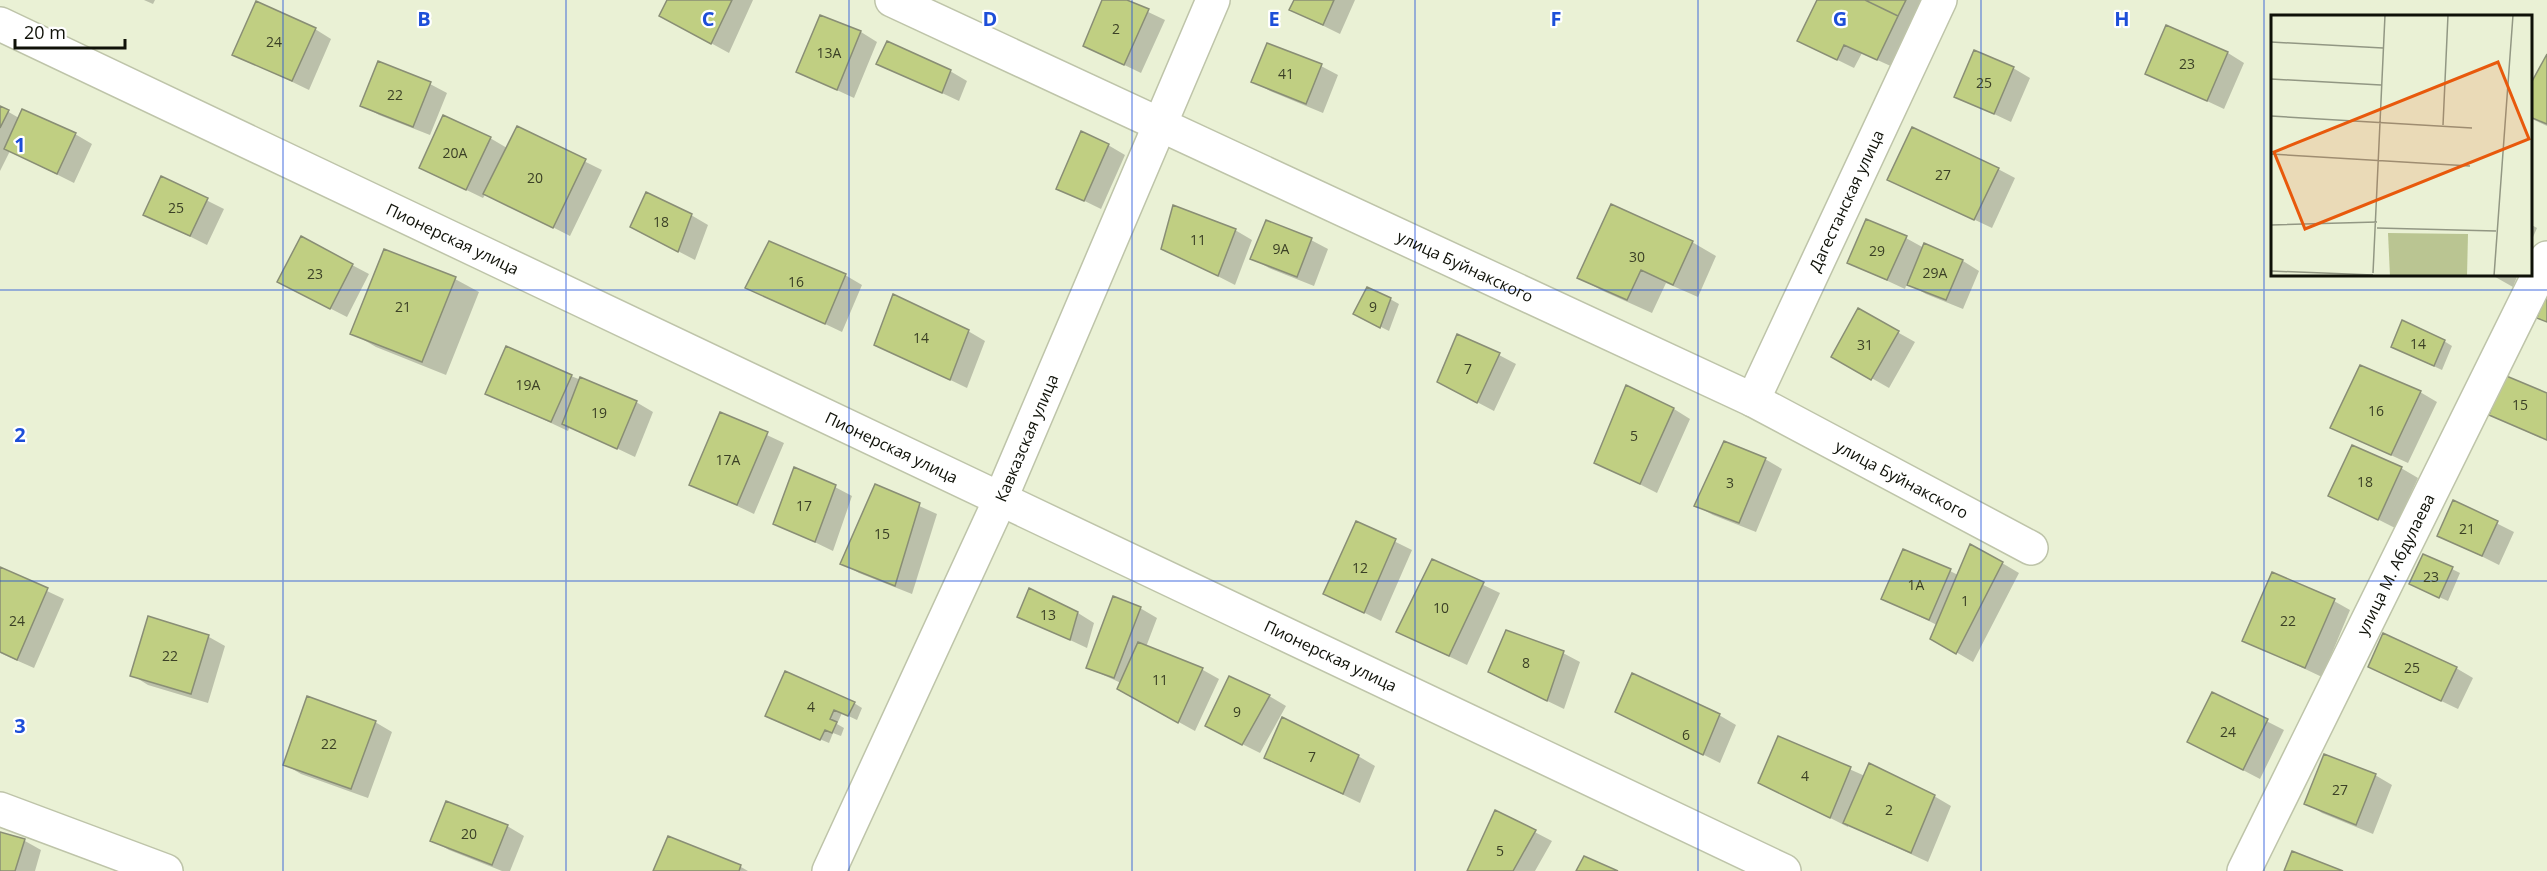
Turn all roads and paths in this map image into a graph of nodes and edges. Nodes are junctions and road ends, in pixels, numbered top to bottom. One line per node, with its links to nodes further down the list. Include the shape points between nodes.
1 (892, 0): 5 (street, улица Буйнакского)
2 (1213, 0): 5 (street, Кавказская улица)
3 (1940, 0): 7 (street, Дагестанская улица)
4 (0, 24): 8 (street, Пионерская улица)
5 (1159, 125): 7 (street, улица Буйнакского); 8 (street, Кавказская улица)
6 (2547, 258): 14 (street, улица М. Абдулаева)
7 (1753, 400): 9 (street, улица Буйнакского)
8 (1000, 500): 12 (street, Кавказская улица); 13 (street, Пионерская улица)
9 (2031, 548)
10 (0, 809): 11 (street)
11 (166, 871)
12 (829, 871)
13 (1784, 871)
14 (2244, 871)

